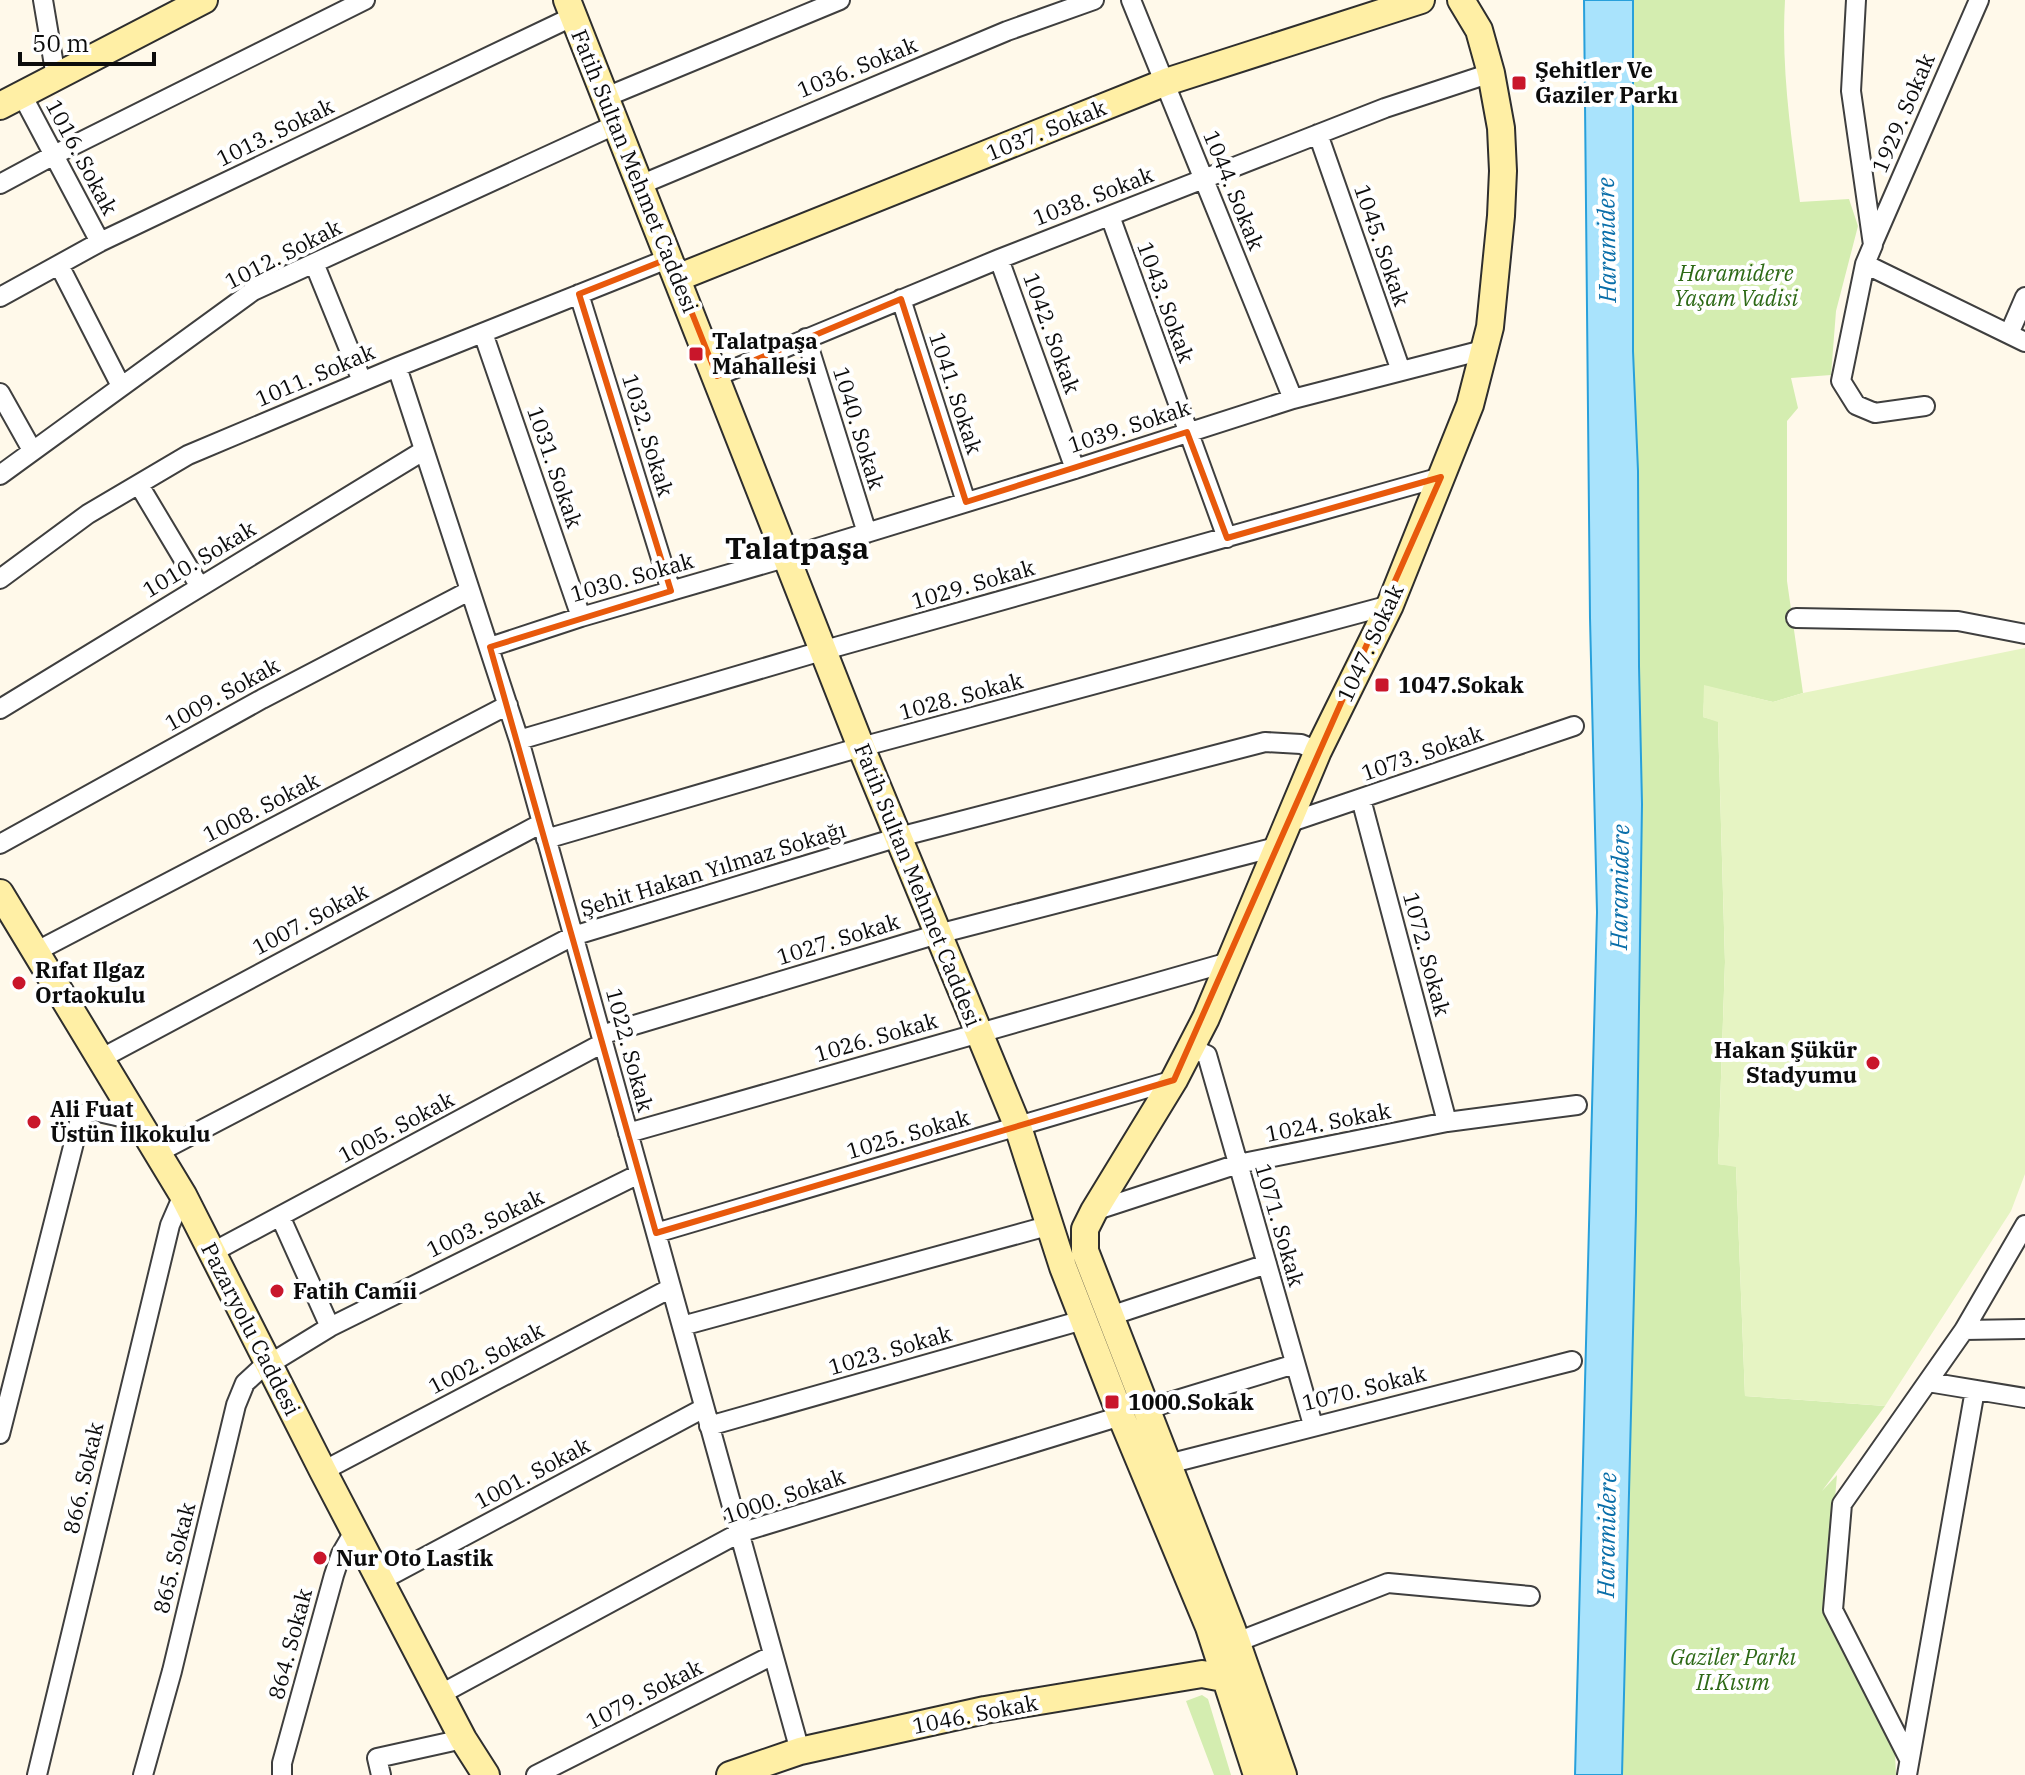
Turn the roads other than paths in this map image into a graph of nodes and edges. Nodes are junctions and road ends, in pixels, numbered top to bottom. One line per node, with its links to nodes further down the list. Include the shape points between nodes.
1 (43, 0): 13 (street)
2 (204, 0): 13 (main road)
3 (365, 0): 19 (street)
4 (840, 0): 15 (street)
5 (1094, 0): 22 (street, 1036. Sokak, via 1007,31)
6 (1131, 0): 14 (street, 1044. Sokak)
7 (1421, 0): 14 (main road, 1037. Sokak)
8 (1461, 0): 12 (main road, 1047. Sokak, via 1479,30)
9 (1856, 0): 25 (street, via 1851,91)
10 (1979, 0): 25 (street, 1929. Sokak)
11 (570, 8): 15 (main road, Fatih Sultan Mehmet Caddesi); 24 (street, 1013. Sokak)
12 (1491, 73): 18 (street, 1038. Sokak); 38 (main road, 1047. Sokak, via 1503,171)
13 (56, 77): 16 (main road)
14 (1166, 82): 20 (street, 1044. Sokak); 30 (main road, 1037. Sokak)
15 (606, 97): 17 (main road, Fatih Sultan Mehmet Caddesi)
16 (11, 100): 19 (street, 1016. Sokak)
17 (617, 124): 22 (main road, Fatih Sultan Mehmet Caddesi); 27 (street, 1012. Sokak)
18 (1318, 134): 20 (street, 1038. Sokak); 40 (street, 1045. Sokak)
19 (54, 155): 21 (street); 24 (street, 1016. Sokak)
20 (1203, 179): 23 (street, 1038. Sokak); 45 (street, 1044. Sokak)
21 (0, 184)
22 (640, 185): 30 (main road, Fatih Sultan Mehmet Caddesi)
23 (1110, 216): 26 (street, 1038. Sokak); 47 (street, 1043. Sokak)
24 (100, 242): 29 (street, 1013. Sokak)
25 (1873, 245): 28 (street, 1929. Sokak)
26 (999, 259): 34 (street, 1038. Sokak); 50 (street, 1042. Sokak)
27 (314, 263): 42 (street); 43 (street, 1012. Sokak, via 253,291)
28 (1865, 264): 37 (street); 46 (street, 1929. Sokak, via 1841,381 1856,405 1875,413)
29 (59, 265): 32 (street, 1013. Sokak); 43 (street)
30 (673, 268): 31 (street, 1011. Sokak); 41 (main road, Fatih Sultan Mehmet Caddesi)
31 (579, 294): 35 (street, 1011. Sokak); 61 (street, 1032. Sokak)
32 (0, 297)
33 (2025, 297): 37 (street)
34 (901, 299): 36 (street, 1038. Sokak); 54 (street, 1041. Sokak)
35 (483, 333): 39 (street, 1011. Sokak); 63 (street, 1031. Sokak)
36 (806, 338): 41 (street, 1038. Sokak); 55 (street, 1040. Sokak)
37 (2017, 338)
38 (1487, 349): 40 (street, 1039. Sokak); 52 (main road, 1047. Sokak)
39 (397, 367): 42 (street, 1011. Sokak); 49 (street, 1022. Sokak)
40 (1401, 371): 45 (street, 1039. Sokak)
41 (717, 376): 57 (main road, Fatih Sultan Mehmet Caddesi)
42 (362, 381): 53 (street, 1011. Sokak, via 188,455)
43 (121, 386): 48 (street, 1012. Sokak)
44 (0, 393): 48 (street)
45 (1293, 399): 47 (street, 1039. Sokak)
46 (1925, 406)
47 (1187, 432): 50 (street, 1039. Sokak); 56 (street, 1043. Sokak)
48 (32, 450): 51 (street, 1012. Sokak)
49 (423, 451): 59 (street, 1010. Sokak); 60 (street, 1022. Sokak)
50 (1075, 469): 54 (street, 1039. Sokak)
51 (0, 475)
52 (1441, 477): 56 (street, 1029. Sokak); 62 (main road, 1047. Sokak)
53 (139, 485): 58 (street, 1011. Sokak, via 88,514); 59 (street)
54 (966, 502): 55 (street, 1039. Sokak)
55 (867, 533): 57 (street, 1039. Sokak)
56 (1227, 538): 67 (street, 1029. Sokak)
57 (788, 557): 61 (street, 1030. Sokak); 67 (main road, Fatih Sultan Mehmet Caddesi)
58 (0, 579)
59 (200, 587): 69 (street, 1010. Sokak)
60 (469, 591): 66 (street, 1022. Sokak); 78 (street, 1009. Sokak)
61 (671, 591): 63 (street, 1030. Sokak)
62 (1390, 605): 72 (street, 1028. Sokak); 73 (main road, 1047. Sokak)
63 (581, 617): 66 (street, 1030. Sokak)
64 (1796, 618): 65 (street, via 1958,621)
65 (2025, 634)
66 (490, 647): 68 (street, 1022. Sokak)
67 (825, 650): 71 (street, 1029. Sokak); 72 (main road, Fatih Sultan Mehmet Caddesi)
68 (508, 705): 71 (street, 1022. Sokak); 82 (street, 1008. Sokak)
69 (0, 709)
70 (1574, 726): 74 (street, 1073. Sokak)
71 (519, 740): 75 (street, 1022. Sokak)
72 (861, 747): 75 (street, 1028. Sokak); 77 (main road, Fatih Sultan Mehmet Caddesi)
73 (1318, 751): 76 (main road, 1047. Sokak); 77 (street, Şehit Hakan Yılmaz Sokağı, via 1301,744 1265,742)
74 (1361, 799): 76 (street, 1073. Sokak); 91 (street, 1072. Sokak)
75 (544, 831): 81 (street, 1022. Sokak); 87 (street, 1007. Sokak)
76 (1281, 836): 80 (street, 1027. Sokak); 83 (main road, 1047. Sokak)
77 (899, 837): 80 (main road, Fatih Sultan Mehmet Caddesi); 81 (street, Şehit Hakan Yılmaz Sokağı)
78 (0, 844)
79 (0, 893): 82 (main road, Pazaryolu Caddesi)
80 (938, 934): 84 (main road, Fatih Sultan Mehmet Caddesi); 85 (street, 1027. Sokak)
81 (573, 936): 85 (street, 1022. Sokak); 94 (street, Şehit Hakan Yılmaz Sokağı)
82 (37, 951): 87 (main road, Pazaryolu Caddesi)
83 (1229, 962): 84 (street, 1026. Sokak); 86 (main road, 1047. Sokak)
84 (979, 1033): 92 (main road, Fatih Sultan Mehmet Caddesi); 93 (street, 1026. Sokak)
85 (602, 1039): 93 (street, 1022. Sokak); 99 (street, 1005. Sokak)
86 (1191, 1048): 88 (main road, 1047. Sokak); 95 (street, 1071. Sokak, via 1207,1055)
87 (102, 1058): 90 (main road, Pazaryolu Caddesi)
88 (1174, 1080): 92 (street, 1025. Sokak); 98 (main road, 1047. Sokak)
89 (1577, 1105): 91 (street, 1024. Sokak)
90 (138, 1121): 94 (main road, Pazaryolu Caddesi); 123 (street, via 90,1110 80,1119)
91 (1447, 1122): 95 (street, 1024. Sokak)
92 (1018, 1127): 100 (main road, Fatih Sultan Mehmet Caddesi); 102 (street, 1025. Sokak)
93 (628, 1133): 96 (street, 1022. Sokak)
94 (159, 1152): 97 (main road, Pazaryolu Caddesi)
95 (1238, 1164): 98 (street, 1024. Sokak); 105 (street, 1071. Sokak)
96 (639, 1174): 102 (street, 1022. Sokak); 110 (street, 1003. Sokak)
97 (183, 1195): 104 (main road, Pazaryolu Caddesi); 137 (street, 866. Sokak, via 167,1240)
98 (1094, 1211): 103 (main road, 1047. Sokak, via 1085,1229)
99 (280, 1216): 104 (street, 1005. Sokak); 110 (street)
100 (1051, 1225): 108 (main road, Fatih Sultan Mehmet Caddesi); 109 (street)
101 (2025, 1225): 112 (street)
102 (656, 1233): 106 (street, 1022. Sokak)
103 (1085, 1251): 107 (main road, Fatih Sultan Mehmet Caddesi)
104 (211, 1253): 114 (main road, Pazaryolu Caddesi)
105 (1267, 1264): 107 (street); 115 (street, 1071. Sokak)
106 (671, 1288): 109 (street, 1022. Sokak); 125 (street, 1002. Sokak)
107 (1110, 1316): 119 (main road, Fatih Sultan Mehmet Caddesi)
108 (1083, 1320): 120 (main road, Fatih Sultan Mehmet Caddesi); 121 (street, 1023. Sokak)
109 (682, 1326): 121 (street, 1022. Sokak)
110 (330, 1327): 114 (street, 1003. Sokak)
111 (2025, 1329): 112 (street)
112 (1964, 1330): 116 (street)
113 (1572, 1361): 122 (street, 1070. Sokak)
114 (269, 1364): 125 (main road, Pazaryolu Caddesi); 138 (street, 865. Sokak, via 245,1383 236,1405)
115 (1295, 1364): 119 (street); 122 (street, 1071. Sokak)
116 (1928, 1382): 117 (street); 136 (street, via 1842,1504 1833,1610)
117 (1975, 1390): 118 (street); 136 (street)
118 (2025, 1398)
119 (1147, 1409): 124 (main road, Fatih Sultan Mehmet Caddesi)
120 (1121, 1416): 127 (street, 1000. Sokak); 132 (main road, Fatih Sultan Mehmet Caddesi, via 1209,1627)
121 (707, 1417): 127 (street, 1022. Sokak); 128 (street, 1001. Sokak)
122 (1313, 1425): 124 (street, 1070. Sokak)
123 (0, 1434)
124 (1168, 1464): 130 (main road, Fatih Sultan Mehmet Caddesi)
125 (323, 1471): 126 (main road, Pazaryolu Caddesi)
126 (355, 1530): 128 (main road, Pazaryolu Caddesi); 139 (street, 864. Sokak, via 334,1575)
127 (739, 1533): 131 (street, 1022. Sokak); 133 (street, 1000. Sokak)
128 (382, 1580): 133 (main road, Pazaryolu Caddesi)
129 (1530, 1596): 130 (street, via 1388,1583)
130 (1237, 1642): 132 (main road, Fatih Sultan Mehmet Caddesi)
131 (773, 1655): 135 (street, 1022. Sokak); 142 (street, 1079. Sokak)
132 (1241, 1679): 135 (main road, 1046. Sokak, via 1202,1674 985,1710); 144 (main road, Fatih Sultan Mehmet Caddesi); 145 (main road)
133 (441, 1694): 134 (main road, Pazaryolu Caddesi)
134 (463, 1739): 140 (street, via 377,1758); 141 (main road, Pazaryolu Caddesi)
135 (800, 1751): 143 (main road, 1046. Sokak)
136 (1908, 1766)
137 (37, 1775)
138 (143, 1775)
139 (282, 1775)
140 (381, 1775)
141 (486, 1775)
142 (536, 1775)
143 (730, 1775)
144 (1257, 1775)
145 (1283, 1775)

